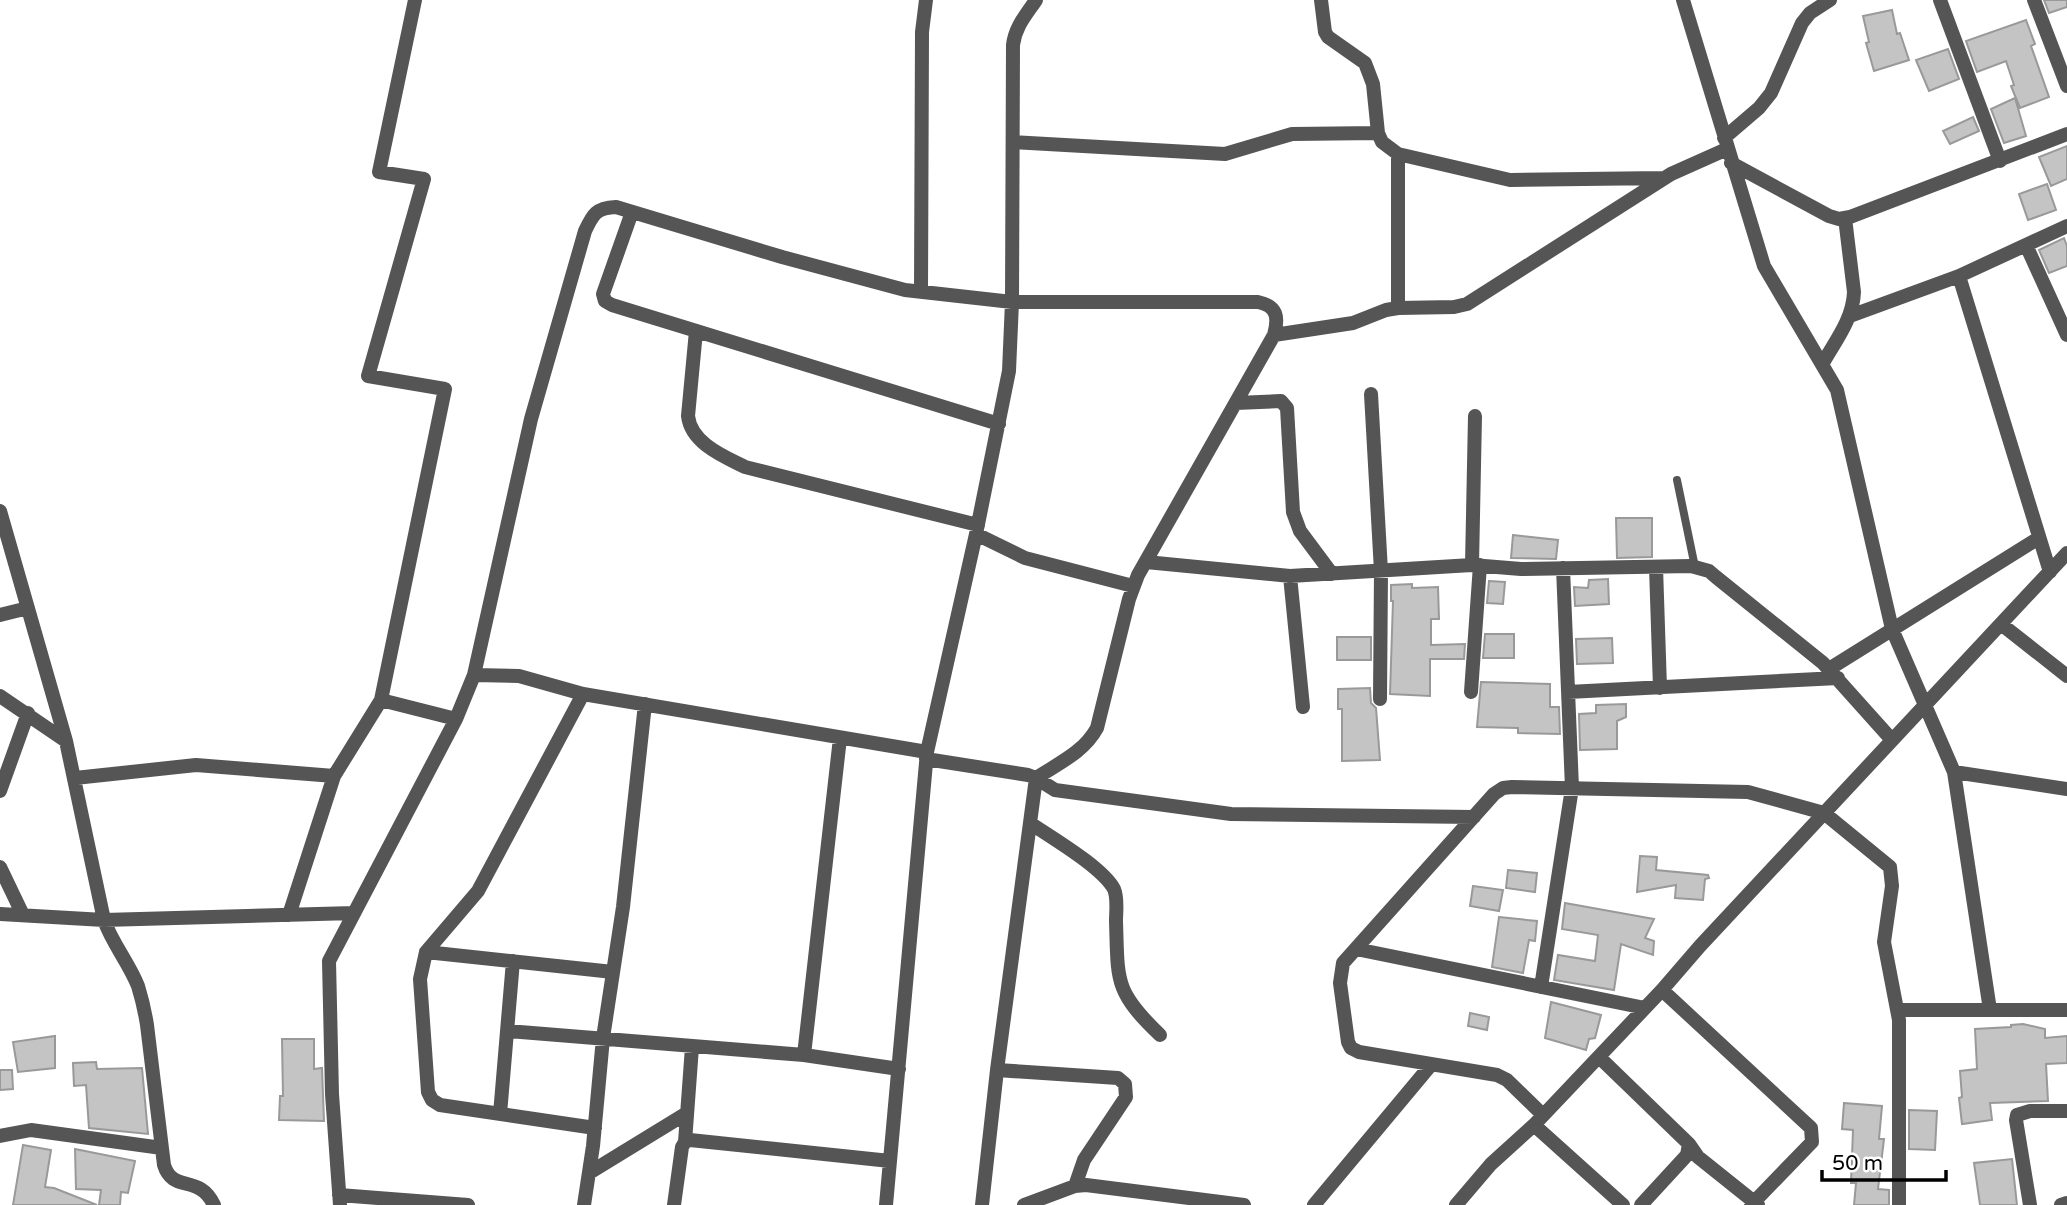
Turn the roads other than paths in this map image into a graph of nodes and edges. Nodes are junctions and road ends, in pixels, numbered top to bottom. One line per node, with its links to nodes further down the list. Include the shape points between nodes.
1 (415, 0): 62 (street, via 379,172 424,179 368,376 444,389)
2 (926, 0): 22 (street)
3 (1036, 0): 12 (street, via 1014,34)
4 (1321, 0): 10 (street, via 1328,37 1365,63 1371,74)
5 (1683, 0): 13 (street)
6 (1830, 0): 13 (street, via 1802,23 1766,101)
7 (1940, 0): 15 (street)
8 (2034, 0): 9 (street)
9 (2067, 86)
10 (1378, 133): 12 (street, via 1292,134 1225,154); 14 (street)
11 (2067, 134): 15 (street)
12 (1013, 142): 23 (street)
13 (1727, 150): 16 (street); 18 (street, via 1829,216); 29 (street, via 1765,266)
14 (1398, 154): 16 (street, via 1510,180); 24 (street)
15 (2000, 161): 18 (street)
16 (1665, 178): 24 (street, via 1467,304)
17 (632, 212): 22 (street, via 798,262); 26 (street, via 603,294 605,301); 54 (street, via 602,207 585,231 531,419)
18 (1845, 218): 25 (street, via 1854,292)
19 (2067, 226): 20 (street)
20 (2025, 245): 21 (street); 28 (street)
21 (1959, 276): 25 (street); 37 (street)
22 (921, 292): 23 (street)
23 (1012, 302): 27 (street, via 1258,302 1275,310); 33 (street, via 1009,371)
24 (1398, 308): 27 (street, via 1353,323)
25 (1850, 316): 29 (street)
26 (696, 331): 33 (street); 36 (street, via 688,416 699,440 745,467)
27 (1274, 335): 31 (street)
28 (2067, 335)
29 (1823, 363): 52 (street, via 1837,390)
30 (1371, 394): 44 (street)
31 (1236, 403): 39 (street); 46 (street, via 1285,403 1296,523)
32 (1475, 416): 40 (street)
33 (999, 424): 36 (street)
34 (1677, 480): 42 (lane)
35 (0, 513): 49 (street)
36 (977, 529): 48 (street, via 1025,558); 71 (street)
37 (2039, 537): 45 (street); 52 (street)
38 (2067, 553): 45 (street)
39 (1146, 562): 47 (street); 48 (street)
40 (1476, 565): 43 (street); 44 (street); 57 (street)
41 (1656, 566): 42 (street); 43 (street); 56 (street)
42 (1695, 566): 53 (street, via 1716,577)
43 (1563, 568): 58 (street)
44 (1381, 571): 46 (street); 61 (street)
45 (2050, 572): 51 (street)
46 (1332, 574): 47 (street)
47 (1290, 576): 65 (street)
48 (1133, 586): 75 (street, via 1097,728 1080,750)
49 (28, 608): 50 (street); 70 (street)
50 (0, 615)
51 (2001, 624): 55 (street); 64 (street)
52 (1892, 629): 53 (street); 64 (street)
53 (1833, 674): 56 (street); 69 (street)
54 (474, 675): 59 (street, via 519,676); 67 (street)
55 (2067, 676)
56 (1660, 688): 58 (street)
57 (1471, 692)
58 (1568, 692): 76 (street)
59 (583, 694): 63 (street); 89 (street, via 478,891)
60 (0, 696): 66 (street)
61 (1380, 699)
62 (381, 700): 67 (street); 73 (street)
63 (645, 704): 68 (street); 91 (street)
64 (1925, 705): 69 (street); 72 (street)
65 (1303, 707)
66 (28, 713): 70 (street); 78 (street)
67 (456, 719): 83 (street)
68 (840, 737): 71 (street); 102 (street)
69 (1892, 740): 79 (street)
70 (66, 741): 74 (street)
71 (927, 756): 75 (street); 105 (street)
72 (1954, 772): 77 (street); 96 (street)
73 (334, 776): 74 (street, via 175,765); 86 (street)
74 (75, 778): 87 (street)
75 (1036, 778): 80 (street, via 1055,790 1223,813); 81 (street)
76 (1572, 788): 79 (street, via 1740,790); 80 (street, via 1503,788); 92 (street)
77 (2067, 789)
78 (0, 791)
79 (1824, 813): 93 (street); 95 (street, via 1890,867 1892,886 1884,942)
80 (1474, 817): 88 (street)
81 (1030, 823): 99 (street, via 1100,872 1114,890 1120,983 1139,1015); 106 (street)
82 (0, 867): 85 (street)
83 (354, 913): 86 (street); 119 (street, via 329,961)
84 (0, 914): 85 (street)
85 (23, 915): 87 (street)
86 (289, 915): 87 (street)
87 (104, 920): 115 (street, via 143,1004)
88 (1356, 949): 92 (street); 104 (street, via 1343,964 1340,982 1351,1048)
89 (426, 952): 90 (street); 109 (street, via 420,979 428,1092 440,1105)
90 (513, 961): 91 (street); 98 (street)
91 (613, 972): 100 (street)
92 (1541, 987): 94 (street)
93 (1662, 990): 94 (street); 121 (street, via 1811,1128 1812,1142)
94 (1645, 1008): 103 (street)
95 (1897, 1010): 96 (street); 135 (street)
96 (1990, 1010): 97 (street)
97 (2067, 1010)
98 (507, 1031): 100 (street); 109 (street)
99 (1160, 1035)
100 (603, 1038): 101 (street); 111 (street)
101 (692, 1047): 102 (street); 108 (street)
102 (804, 1055): 105 (street)
103 (1599, 1056): 110 (street); 114 (street)
104 (1430, 1066): 110 (street, via 1507,1080); 131 (street)
105 (899, 1069): 116 (street)
106 (997, 1070): 118 (street, via 1118,1078 1125,1084 1126,1097 1084,1160); 127 (street)
107 (2067, 1111): 136 (street, via 2017,1115)
108 (687, 1113): 113 (street); 117 (street)
109 (500, 1114): 111 (street)
110 (1538, 1120): 132 (street); 133 (street)
111 (595, 1128): 117 (street)
112 (0, 1136): 115 (street, via 32,1130)
113 (685, 1142): 116 (street); 125 (street)
114 (1689, 1144): 121 (street); 134 (street, via 1687,1155)
115 (162, 1148): 122 (street, via 167,1175 208,1192)
116 (890, 1161): 126 (street)
117 (589, 1173): 124 (street)
118 (1075, 1186): 129 (street); 130 (street)
119 (339, 1200): 123 (street)
120 (2067, 1203): 137 (street)
121 (1754, 1204)
122 (214, 1205)
123 (468, 1205)
124 (584, 1205)
125 (674, 1205)
126 (886, 1205)
127 (982, 1205): 128 (street)
128 (995, 1205)
129 (1024, 1205)
130 (1244, 1205)
131 (1314, 1205)
132 (1456, 1205)
133 (1623, 1205)
134 (1641, 1205)
135 (1899, 1205)
136 (2030, 1205)
137 (2061, 1205)

